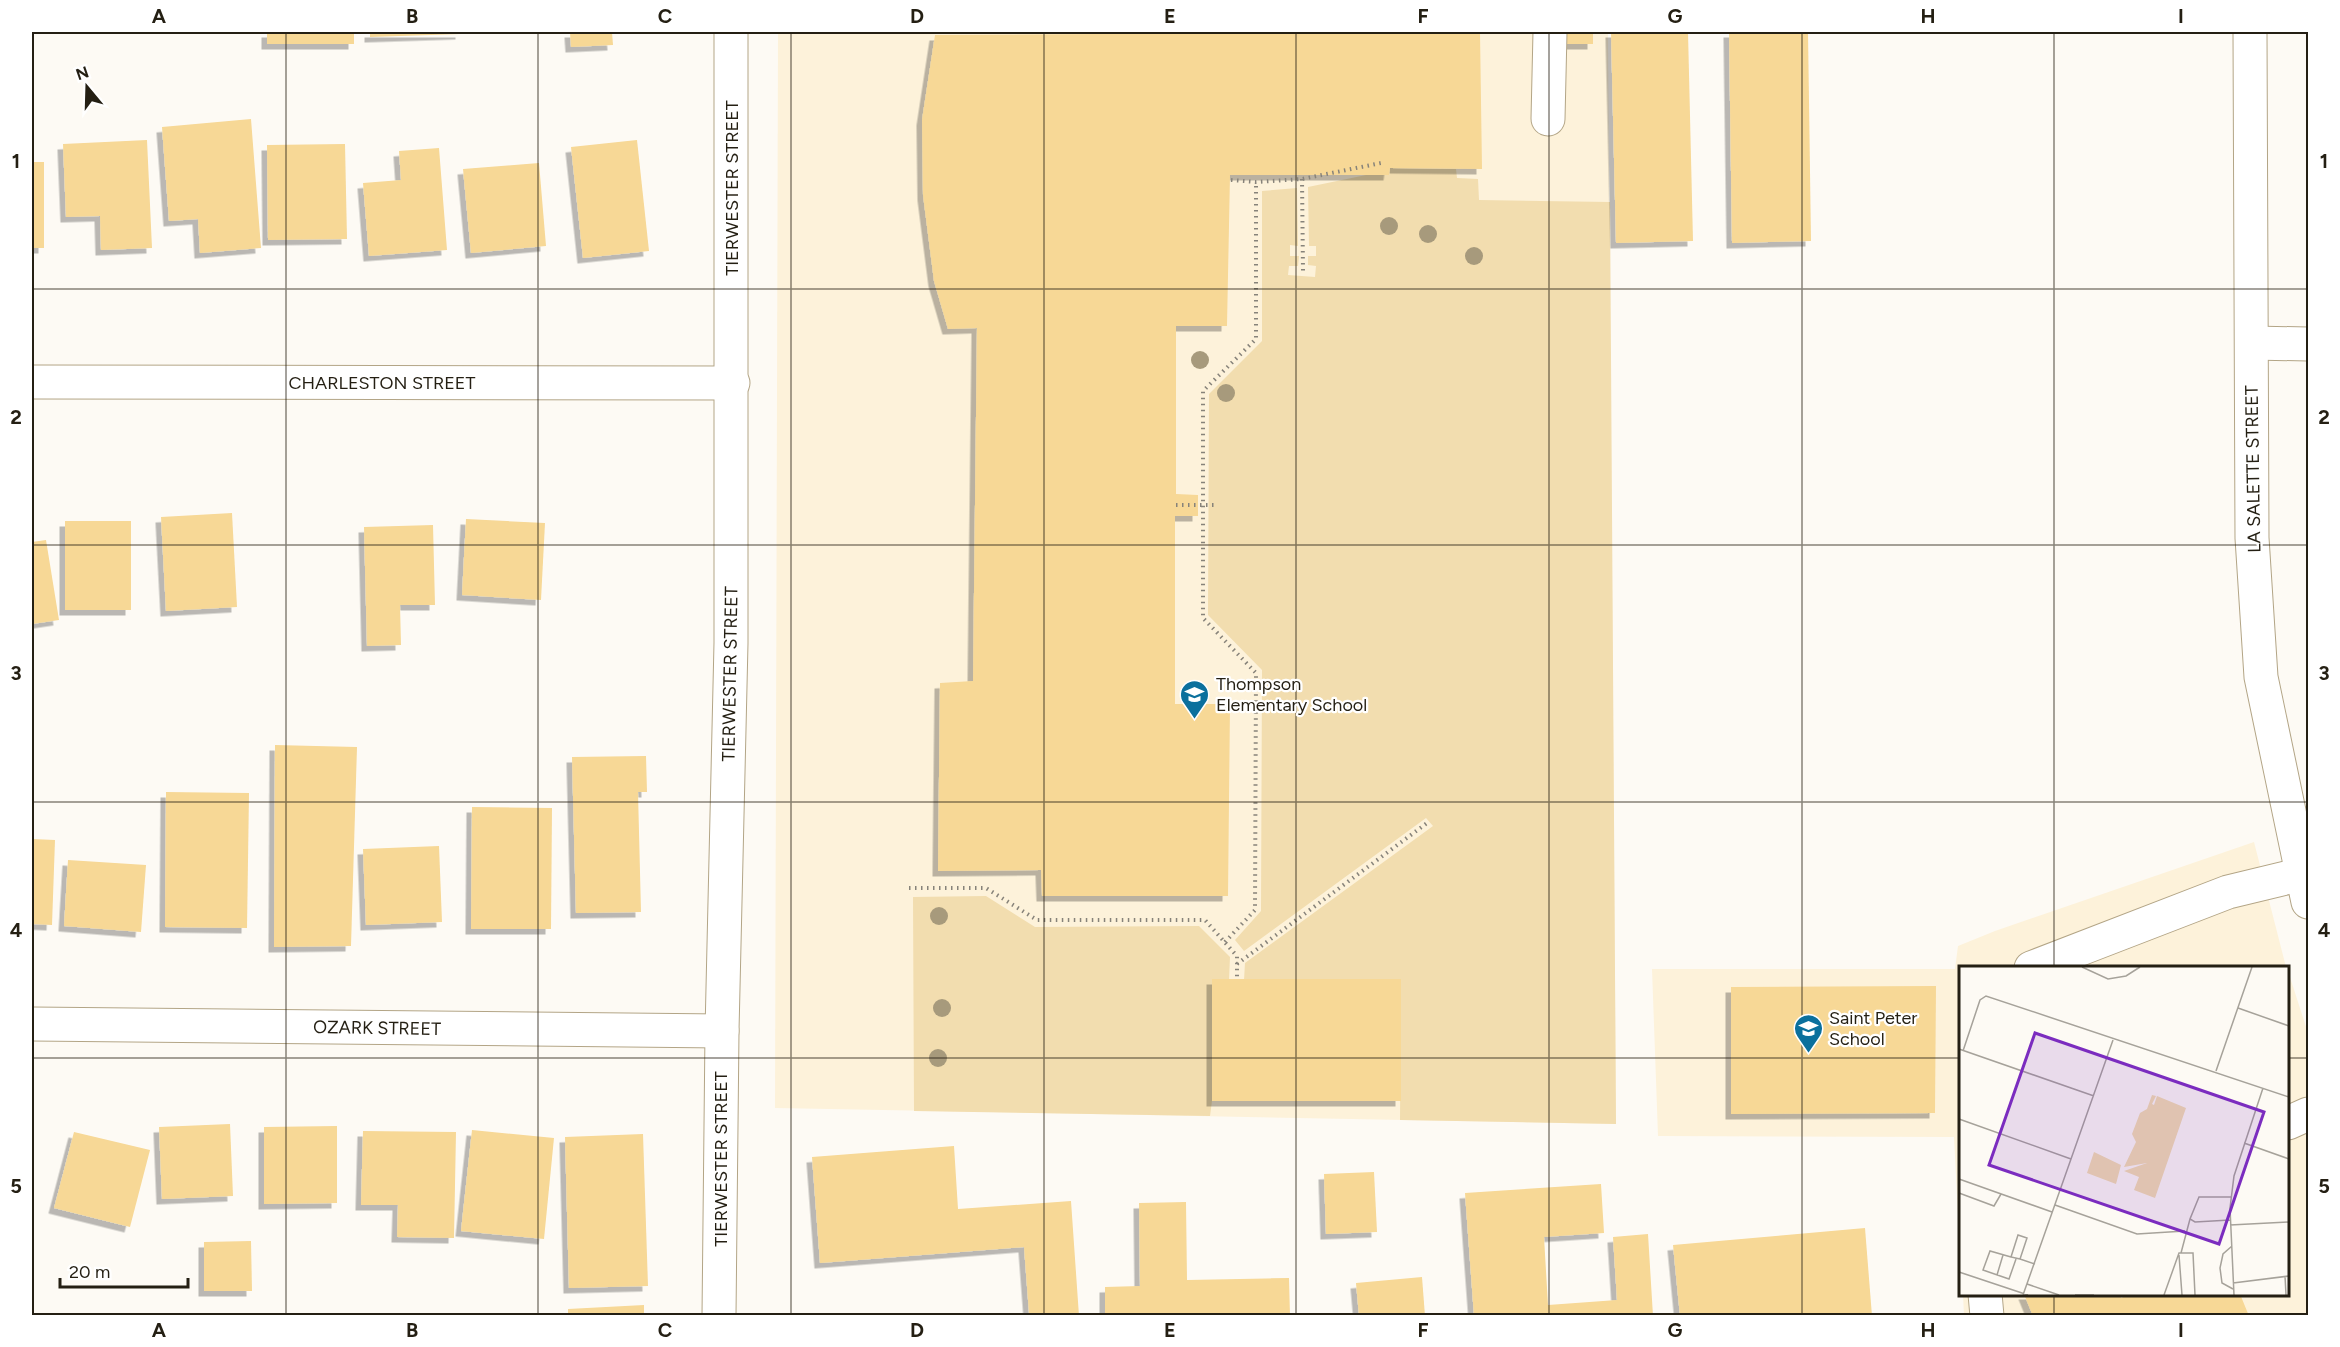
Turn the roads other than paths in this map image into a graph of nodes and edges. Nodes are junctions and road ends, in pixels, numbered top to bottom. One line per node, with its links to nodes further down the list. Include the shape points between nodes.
1 (731, 32): 8 (street, TIERWESTER STREET)
2 (1550, 32): 4 (street)
3 (2250, 32): 5 (street, LA SALETTE STREET)
4 (1548, 119)
5 (2252, 343): 6 (street); 9 (street, LA SALETTE STREET, via 2253,538 2261,676)
6 (2308, 344)
7 (32, 382): 8 (street, CHARLESTON STREET)
8 (733, 383): 12 (street, TIERWESTER STREET)
9 (2305, 888): 10 (street, via 2228,892)
10 (2036, 966)
11 (32, 1024): 12 (street, OZARK STREET)
12 (722, 1031): 16 (street, TIERWESTER STREET)
13 (2308, 1114): 14 (street)
14 (2289, 1124)
15 (1985, 1296): 17 (street)
16 (719, 1316)
17 (1987, 1316)

